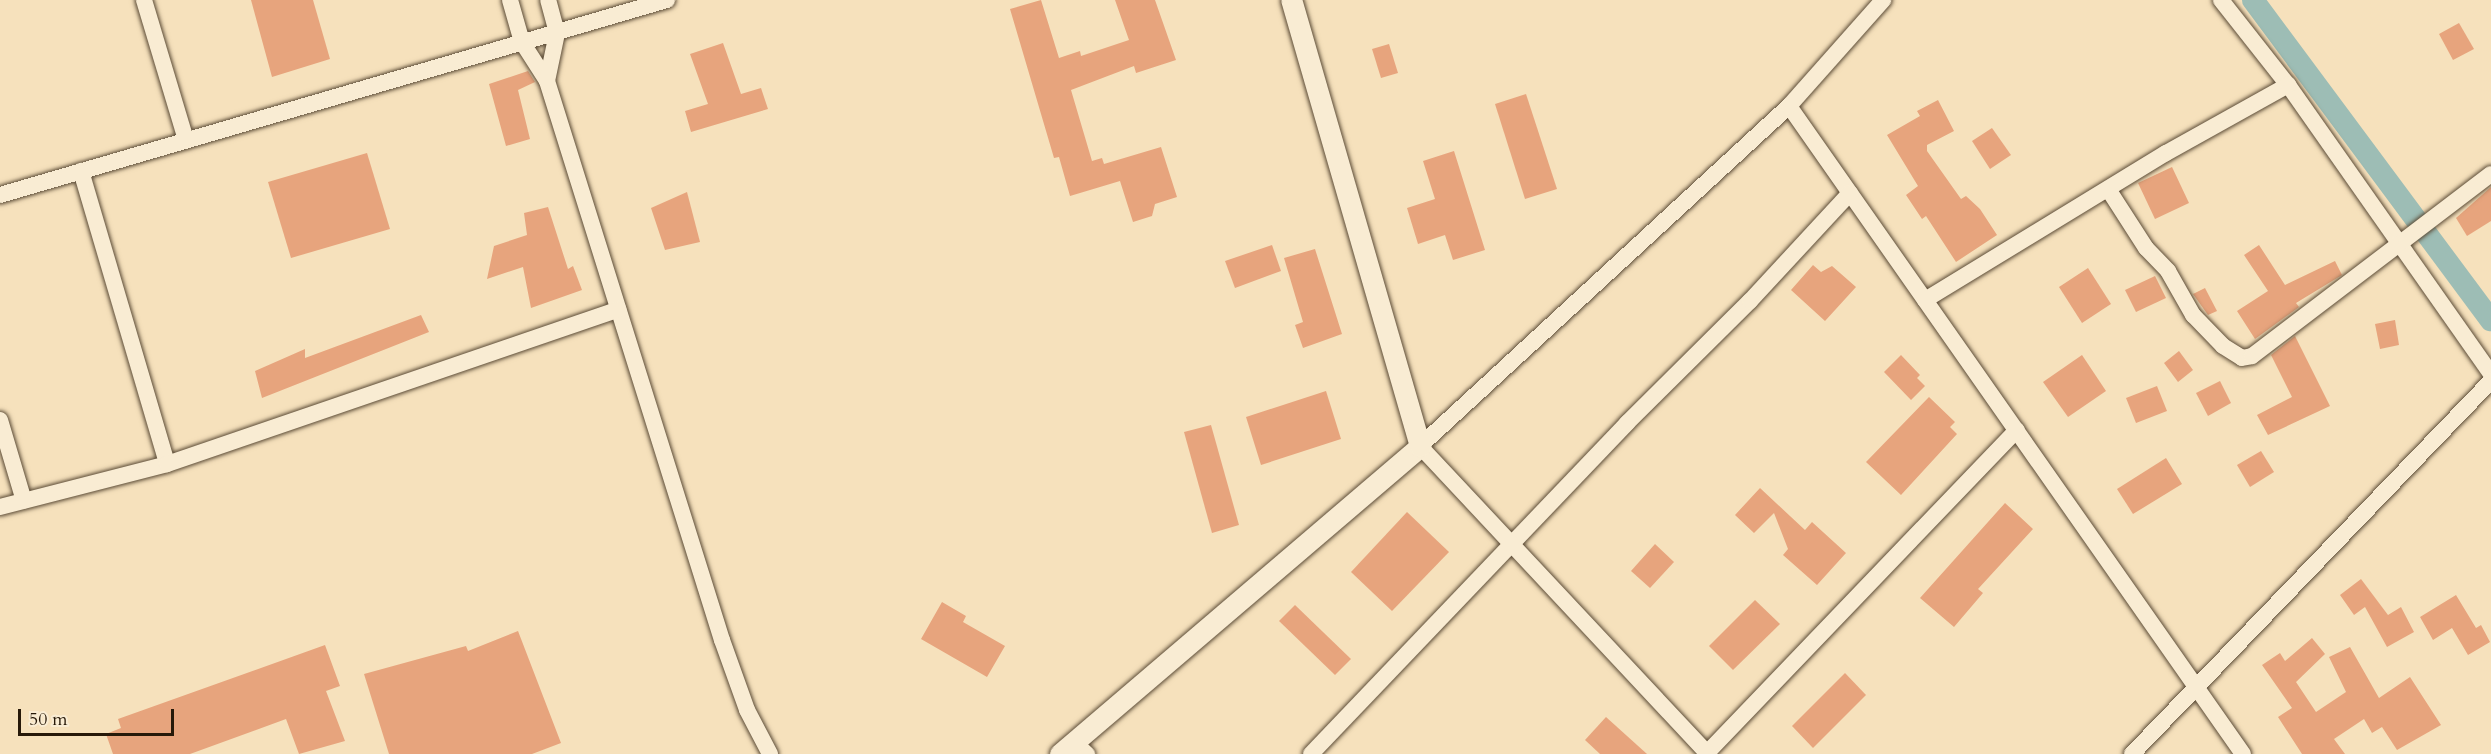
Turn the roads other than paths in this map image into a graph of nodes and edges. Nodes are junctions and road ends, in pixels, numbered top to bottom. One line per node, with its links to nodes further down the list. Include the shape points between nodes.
1 (144, 0): 13 (street)
2 (510, 0): 9 (street)
3 (548, 0): 8 (street)
4 (667, 0): 8 (street)
5 (1291, 0): 26 (street)
6 (1883, 0): 12 (street)
7 (2222, 0): 11 (street)
8 (557, 33): 9 (street); 10 (street)
9 (522, 42): 10 (street); 13 (street)
10 (547, 81): 21 (street)
11 (2288, 85): 16 (street); 19 (street)
12 (1789, 106): 17 (street); 26 (street)
13 (186, 140): 14 (street)
14 (81, 171): 18 (street); 27 (street)
15 (2491, 174): 19 (street)
16 (2108, 189): 19 (street, via 2146,248 2168,271 2193,315 2223,346 2242,358 2252,356); 20 (street)
17 (1850, 192): 20 (street); 30 (street, via 1750,301)
18 (0, 195)
19 (2399, 244): 22 (street)
20 (1925, 300): 25 (street)
21 (618, 310): 27 (street); 33 (street, via 722,640 747,710)
22 (2491, 374)
23 (2491, 381): 31 (street)
24 (0, 420): 28 (street)
25 (2016, 430): 31 (street); 35 (street)
26 (1420, 446): 30 (street); 32 (street)
27 (167, 464): 28 (street)
28 (24, 501): 29 (street)
29 (0, 507)
30 (1512, 543): 34 (street); 35 (street)
31 (2196, 686): 36 (street); 37 (street)
32 (1074, 750)
33 (770, 754)
34 (1311, 754)
35 (1707, 754)
36 (2132, 754)
37 (2243, 754)

